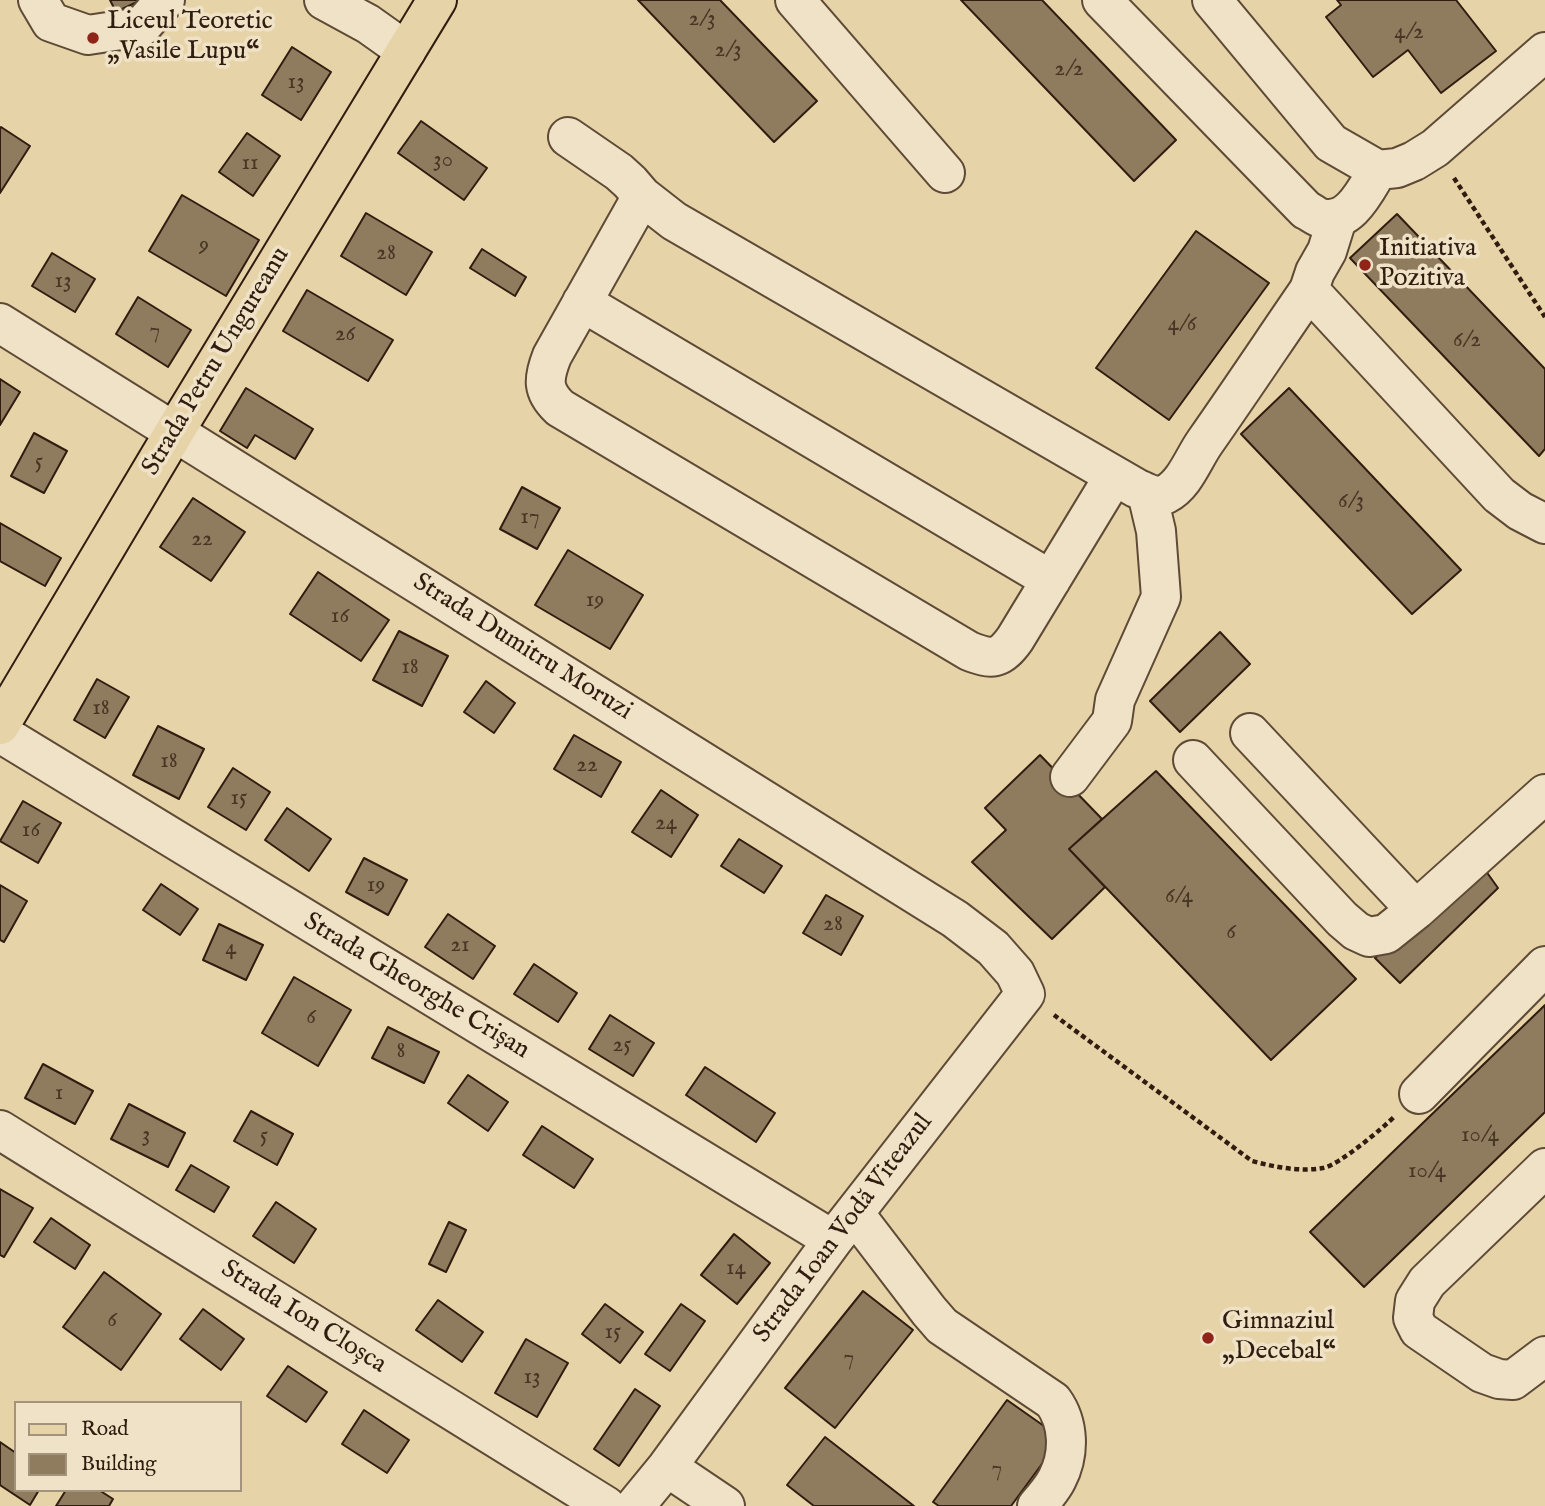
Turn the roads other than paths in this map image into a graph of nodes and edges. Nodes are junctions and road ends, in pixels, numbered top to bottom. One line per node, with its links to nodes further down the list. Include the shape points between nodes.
1 (38, 0): 2 (street, via 51,22 88,35 141,27)
2 (165, 0)
3 (324, 0): 8 (street)
4 (437, 0): 8 (main road, Strada Petru Ungureanu)
5 (795, 0): 12 (street)
6 (1102, 0): 14 (street, via 1306,210 1321,218)
7 (1212, 0): 11 (street, via 1331,143)
8 (406, 51): 18 (main road, Strada Petru Ungureanu)
9 (1545, 52): 11 (street, via 1435,148 1397,168)
10 (568, 137): 13 (street, via 619,172)
11 (1378, 170): 14 (street, via 1346,215)
12 (945, 173)
13 (642, 196): 16 (street); 19 (street, via 674,220)
14 (1337, 219): 15 (street)
15 (1309, 290): 19 (street, via 1182,481 1161,496); 20 (street, via 1499,495)
16 (582, 302): 21 (street); 21 (street, via 546,371 549,397 560,408 985,657 1006,652)
17 (0, 323): 18 (street, Strada Dumitru Moruzi)
18 (174, 431): 22 (main road, Strada Petru Ungureanu); 30 (street, Strada Dumitru Moruzi, via 955,919 993,948 1015,973)
19 (1131, 485): 21 (street); 26 (street, via 1156,531 1161,597 1115,699 1112,721)
20 (1545, 524)
21 (1051, 580)
22 (0, 725)
23 (0, 733): 34 (street, Strada Gheorghe Crișan)
24 (1251, 733): 28 (street)
25 (1192, 760): 28 (street, via 1356,931 1369,937 1386,934)
26 (1070, 777)
27 (1545, 794): 28 (street)
28 (1416, 910)
29 (1545, 966): 31 (street)
30 (1025, 994): 34 (street, Strada Ioan Vodă Viteazul)
31 (1419, 1094)
32 (0, 1130): 37 (street, Strada Ion Cloșca)
33 (1545, 1168): 35 (street, via 1427,1282 1415,1301 1413,1318 1419,1330 1482,1373 1499,1379 1513,1380)
34 (843, 1226): 36 (street, Strada Ioan Vodă Viteazul); 40 (street, via 942,1326 1052,1401 1061,1412 1065,1457 1057,1479)
35 (1545, 1356)
36 (667, 1467): 38 (street, Strada Ioan Vodă Viteazul); 39 (street)
37 (606, 1506)
38 (635, 1506)
39 (725, 1506)
40 (1037, 1506)

